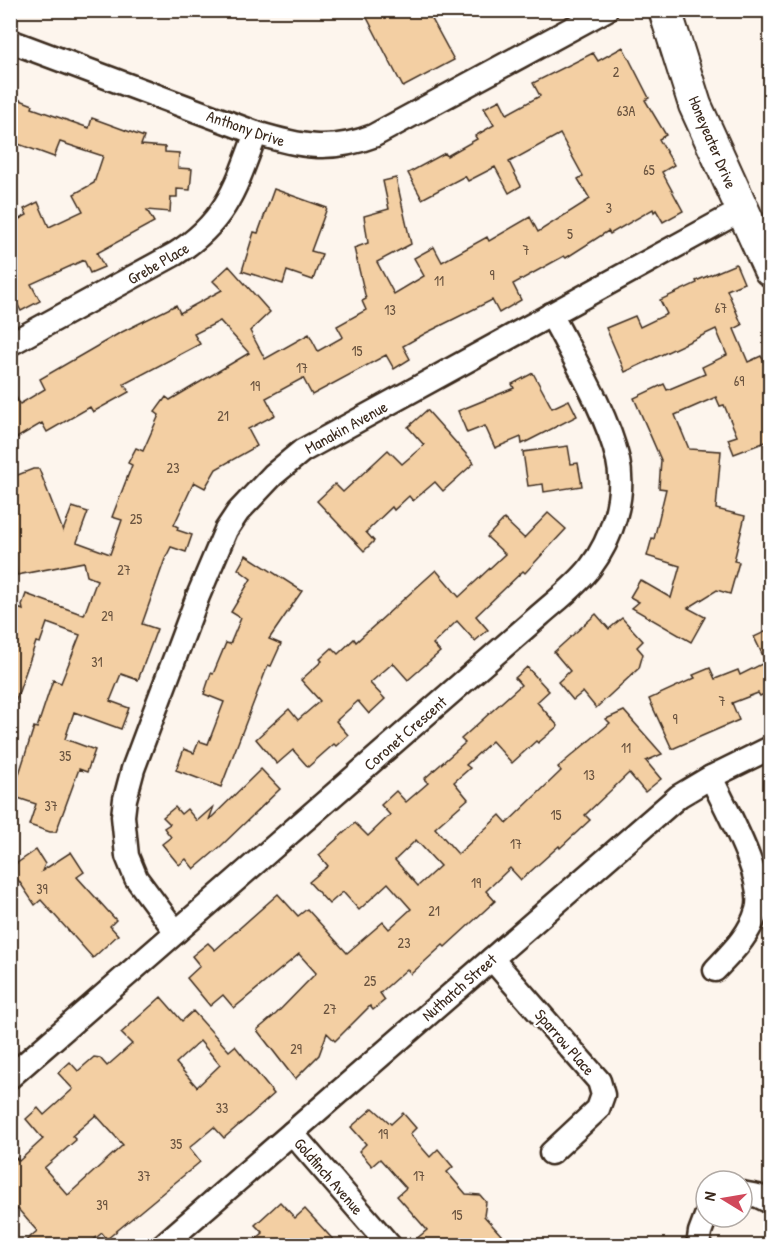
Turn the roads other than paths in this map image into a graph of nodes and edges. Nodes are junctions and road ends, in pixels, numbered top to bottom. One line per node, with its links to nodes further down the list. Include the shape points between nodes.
1 (606, 10): 4 (street, Anthony Drive, via 364,140 311,147)
2 (665, 10): 5 (street, Honeyeater Drive, via 695,105)
3 (10, 41): 4 (street, Anthony Drive)
4 (256, 133): 8 (street, Grebe Place, via 228,202 195,242)
5 (742, 210): 6 (street, Honeyeater Drive); 7 (street, Manakin Avenue)
6 (771, 270)
7 (551, 314): 11 (street, Coronet Crescent, via 609,432 618,462 617,508 601,552 589,569 540,615); 11 (street, Manakin Avenue, via 302,451 242,507 226,530 133,769 125,799 127,856 136,878)
8 (10, 344)
9 (771, 748): 10 (street, Nuthatch Street)
10 (711, 777): 12 (street, Nuthatch Street, via 679,796); 13 (street, via 753,867 758,900 750,927)
11 (176, 932): 14 (street, Coronet Crescent)
12 (492, 959): 15 (street, Nuthatch Street); 16 (street, Sparrow Place, via 599,1081 603,1095 598,1109)
13 (715, 970)
14 (10, 1077)
15 (292, 1133): 20 (street, Nuthatch Street); 21 (street, Goldfinch Avenue)
16 (551, 1153)
17 (754, 1195): 18 (street)
18 (771, 1202)
19 (701, 1229): 22 (street)
20 (162, 1245)
21 (390, 1245)
22 (698, 1245)

